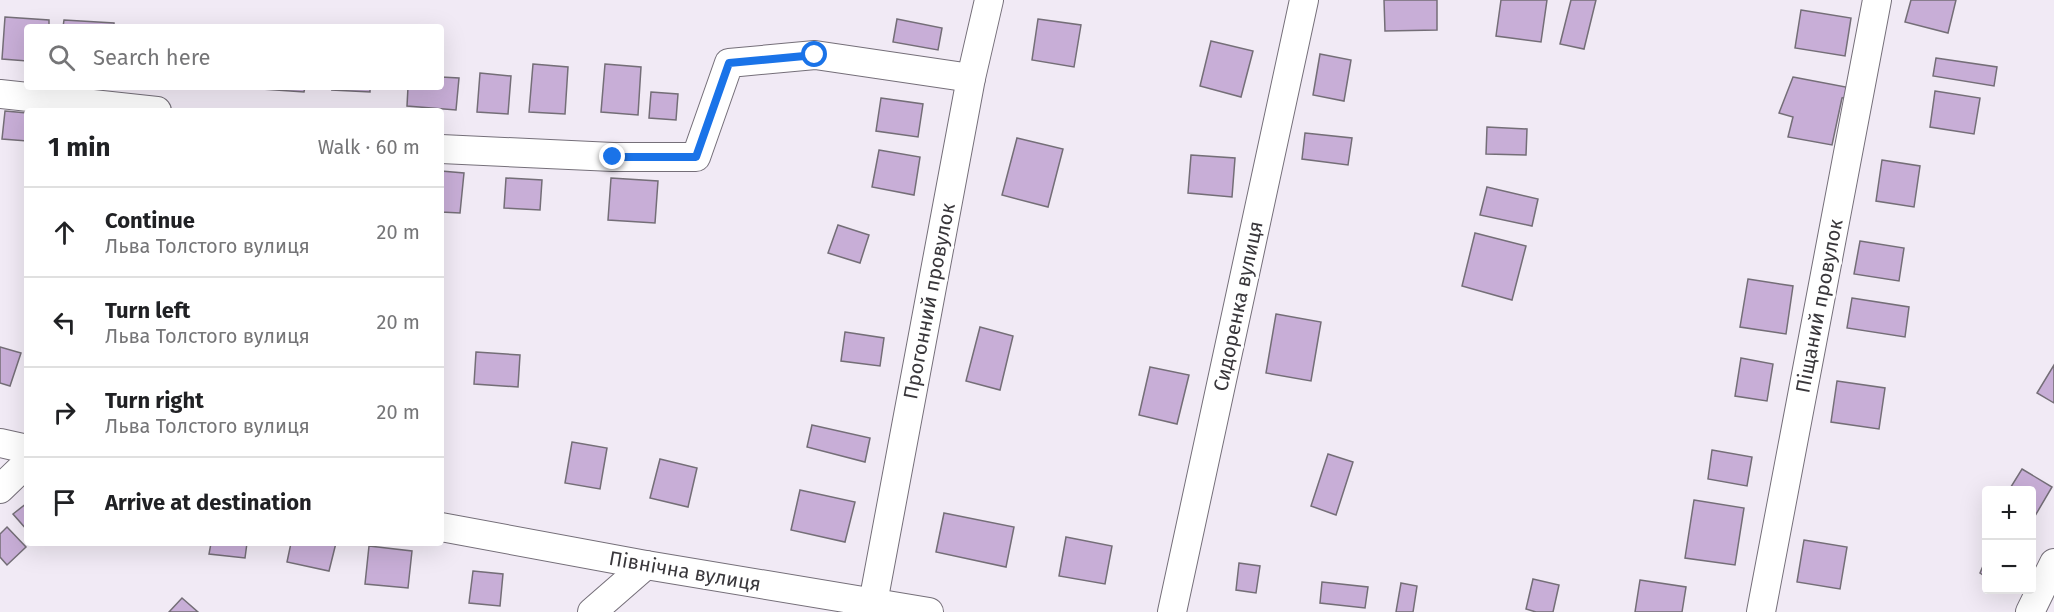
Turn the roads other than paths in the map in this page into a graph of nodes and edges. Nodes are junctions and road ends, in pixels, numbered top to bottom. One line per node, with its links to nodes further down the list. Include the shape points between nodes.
1 (989, 0): 4 (street, Прогонний провулок)
2 (1304, 0): 18 (street, Сидоренка вулиця)
3 (1877, 0): 19 (street, Піщаний провулок)
4 (971, 78): 7 (street, via 815,55 729,63 696,157); 15 (street, Прогонний провулок)
5 (0, 94): 6 (street)
6 (129, 108)
7 (444, 149)
8 (0, 443): 9 (street)
9 (24, 448)
10 (24, 466): 11 (street)
11 (0, 489)
12 (444, 528): 14 (street, Північна вулиця)
13 (2054, 562): 20 (street)
14 (646, 565): 15 (street, Північна вулиця); 16 (street)
15 (873, 603): 17 (street, Північна вулиця)
16 (592, 612)
17 (930, 612)
18 (1172, 612)
19 (1761, 612)
20 (2031, 612)

